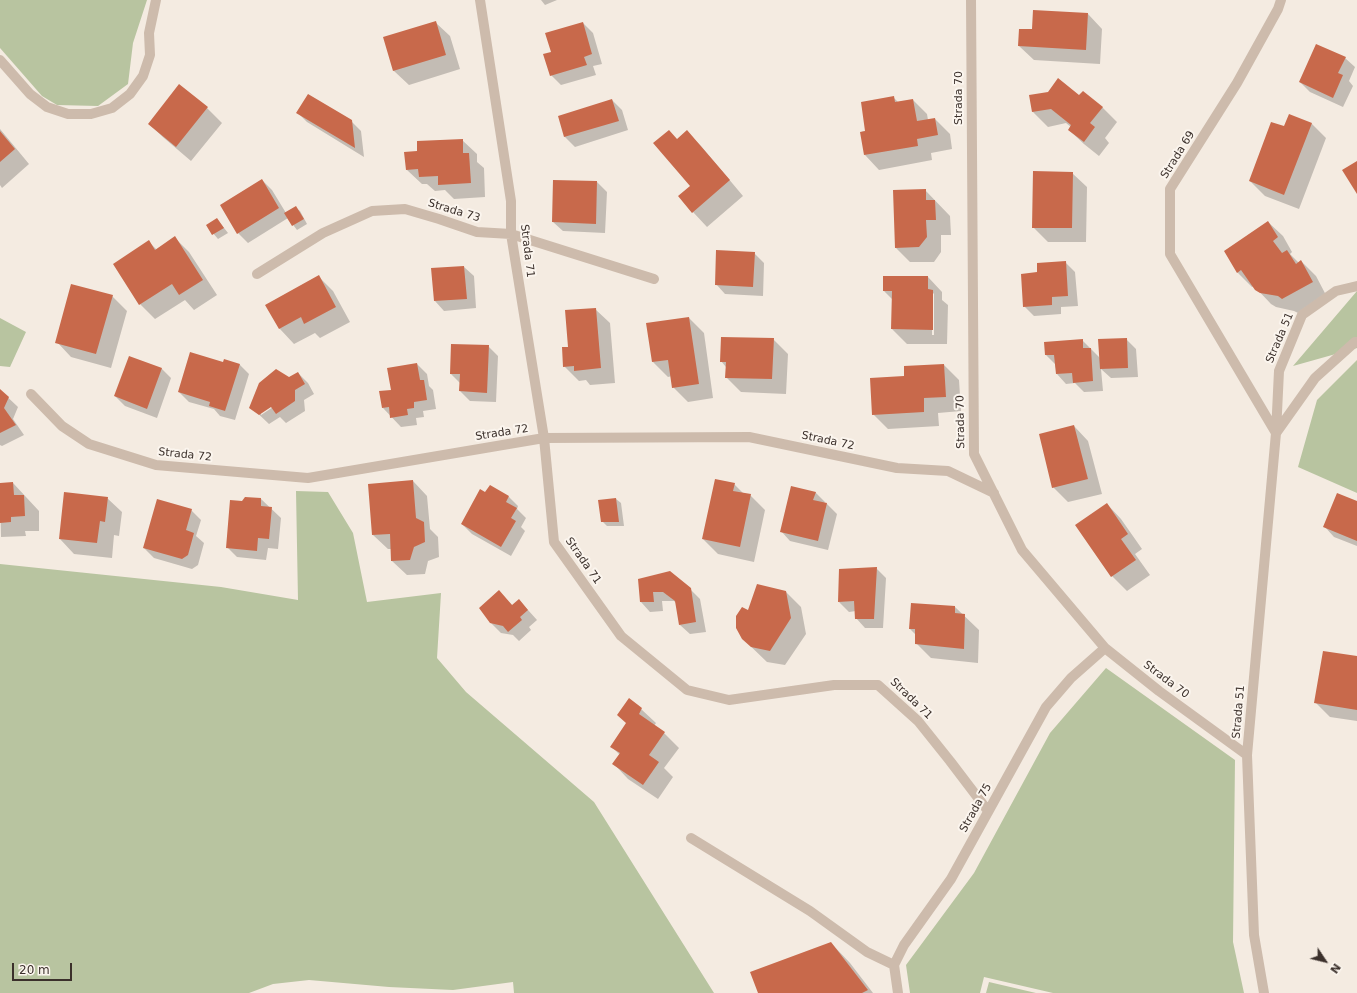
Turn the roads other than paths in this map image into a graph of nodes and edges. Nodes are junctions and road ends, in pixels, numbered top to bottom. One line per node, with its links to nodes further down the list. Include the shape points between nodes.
1 (156, 0): 5 (street, via 150,33 150,55 143,76 130,94 112,108 91,114 68,114 47,107 30,94)
2 (480, 0): 6 (street, Strada 71, via 511,201)
3 (971, 0): 14 (street, Strada 70, via 974,454)
4 (1281, 0): 12 (street, Strada 69, via 1237,83 1170,189 1170,254)
5 (0, 60)
6 (511, 234): 7 (street, Strada 73, via 476,232 439,218 405,210 372,211 323,233); 8 (street, Strada 73); 13 (street, Strada 71)
7 (256, 274)
8 (654, 279)
9 (1357, 286): 12 (street, Strada 51, via 1336,291 1302,315 1279,371)
10 (1357, 342): 12 (street, via 1315,378)
11 (31, 394): 13 (street, Strada 72, via 62,426 89,444 156,465 308,478)
12 (1276, 433): 16 (street, Strada 51)
13 (544, 438): 14 (street, Strada 72, via 749,436 897,468 948,471); 17 (street, Strada 71, via 554,542 621,636 687,690 729,700 834,685 878,685 918,721)
14 (994, 493): 15 (street, Strada 70, via 1022,550)
15 (1105, 648): 16 (street, Strada 70, via 1158,691); 17 (street, Strada 75, via 1071,678 1046,707)
16 (1247, 755): 21 (street, Strada 51, via 1254,935)
17 (988, 811): 19 (street, Strada 75, via 950,879 904,945)
18 (691, 838): 19 (street, via 810,911 867,952)
19 (894, 965): 20 (street)
20 (898, 993)
21 (1264, 993)

